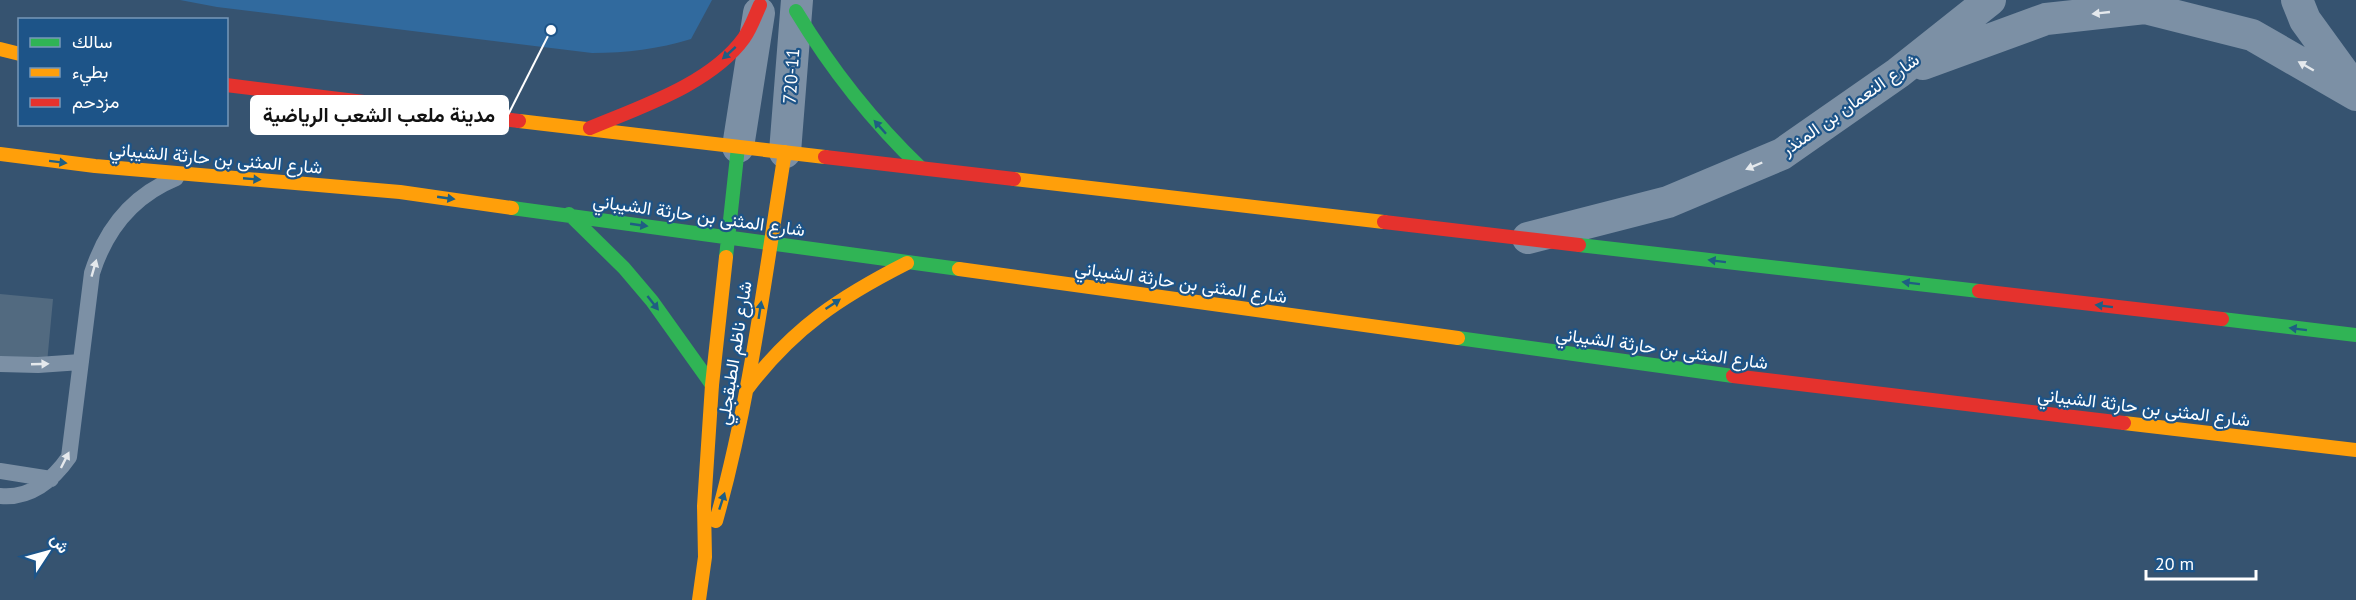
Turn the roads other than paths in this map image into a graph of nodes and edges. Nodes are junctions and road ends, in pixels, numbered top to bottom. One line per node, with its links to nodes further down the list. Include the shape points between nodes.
1 (1990, 0): 9 (street, شارع النعمان بن المنذر)
2 (2297, 0): 11 (street, via 2305,20)
3 (760, 2): 13 (main road, one-way to 13, via 743,40 703,74); 14 (street)
4 (796, 5): 15 (street, 720-11); 17 (main road, one-way to 4, via 846,89 818,49)
5 (0, 49): 6 (main road)
6 (18, 54)
7 (0, 59): 8 (main road)
8 (18, 61)
9 (1898, 73): 12 (street, one-way to 9, via 2252,35 2145,8 2046,19); 21 (street, شارع النعمان بن المنذر, one-way to 21, via 1782,154 1668,202)
10 (228, 85): 13 (main road)
11 (2356, 90)
12 (2356, 95)
13 (588, 129): 14 (main road)
14 (738, 147): 15 (main road); 20 (main road, شارع ناظم الطبقجلي)
15 (784, 152): 17 (main road); 22 (main road, شارع ناظم الطبقجلي)
16 (0, 154): 18 (main road, شارع المثنى بن حارثة الشيباني, one-way to 18)
17 (921, 168): 21 (main road)
18 (186, 173): 19 (main road, شارع المثنى بن حارثة الشيباني, one-way to 19, via 400,192); 25 (lane, one-way to 18, via 92,273 107,236 138,199)
19 (570, 214): 20 (main road, شارع المثنى بن حارثة الشيباني, one-way to 20); 27 (main road, one-way to 27, via 652,301)
20 (728, 238): 22 (main road, شارع المثنى بن حارثة الشيباني); 27 (main road, شارع ناظم الطبقجلي)
21 (1526, 238): 24 (main road, one-way to 21)
22 (770, 244): 23 (main road, شارع المثنى بن حارثة الشيباني); 28 (main road, شارع ناظم الطبقجلي, one-way to 22)
23 (907, 263): 28 (main road, one-way to 23, via 764,366 816,315 846,294); 29 (main road, شارع المثنى بن حارثة الشيباني, via 1782,383)
24 (2356, 335)
25 (81, 362): 26 (lane, one-way to 25); 31 (lane, one-way to 25, via 69,457)
26 (0, 364)
27 (712, 384): 33 (main road, شارع ناظم الطبقجلي, via 704,506)
28 (747, 389): 33 (main road, شارع ناظم الطبقجلي, one-way to 28, via 726,491)
29 (2356, 450)
30 (0, 471): 31 (lane)
31 (51, 479): 32 (lane, via 25,493)
32 (0, 496)
33 (705, 557): 34 (main road, شارع ناظم الطبقجلي)
34 (699, 600)

